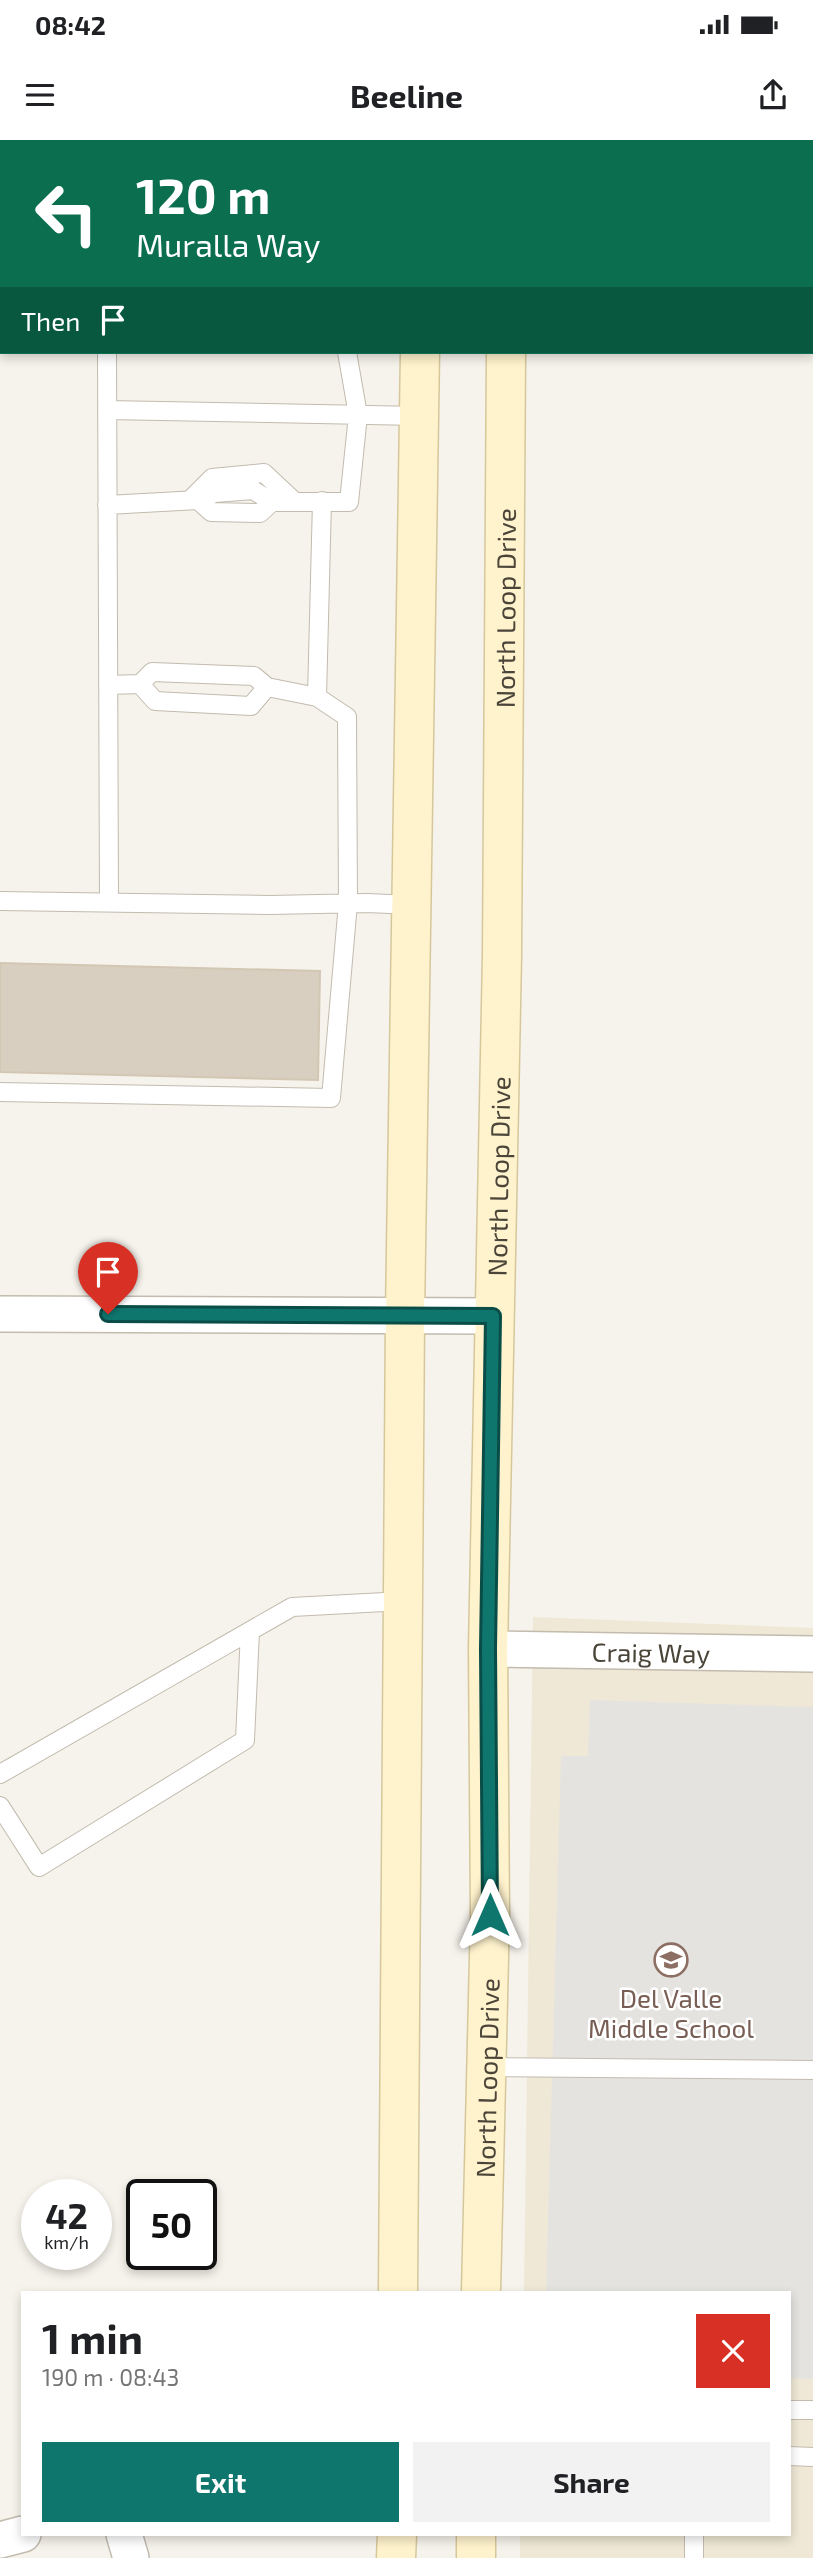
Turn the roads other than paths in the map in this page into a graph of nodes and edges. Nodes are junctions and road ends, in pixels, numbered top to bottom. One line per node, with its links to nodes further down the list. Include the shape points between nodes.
1 (107, 354): 5 (lane)
2 (347, 354): 6 (lane)
3 (420, 354): 7 (main road)
4 (506, 354): 23 (main road, North Loop Drive, via 502,956)
5 (107, 410): 6 (lane); 11 (lane)
6 (358, 415): 7 (lane); 9 (lane, via 349,502)
7 (419, 416): 19 (main road)
8 (193, 500): 10 (lane, via 253,490 272,502); 10 (lane, via 212,478 264,473); 11 (lane)
9 (322, 501): 10 (lane); 15 (lane)
10 (295, 502)
11 (107, 505): 13 (lane)
12 (140, 684): 13 (lane); 14 (lane, via 152,672 254,676); 14 (lane, via 155,701 251,706)
13 (108, 685): 17 (lane)
14 (267, 687): 15 (lane)
15 (317, 696): 18 (lane, via 347,717)
16 (0, 901): 17 (lane)
17 (109, 902): 18 (lane)
18 (348, 903): 19 (lane); 20 (lane, via 331,1098)
19 (412, 905): 22 (main road)
20 (0, 1091)
21 (0, 1314): 22 (street)
22 (405, 1314): 23 (street); 24 (main road)
23 (493, 1316): 26 (main road, North Loop Drive)
24 (403, 1601): 25 (lane, via 292,1607); 32 (main road)
25 (250, 1631): 28 (lane); 29 (lane, via 244,1740 39,1867)
26 (488, 1649): 27 (street, Craig Way); 30 (main road, North Loop Drive)
27 (813, 1654)
28 (0, 1774)
29 (0, 1807)
30 (486, 2067): 31 (lane); 33 (main road, North Loop Drive)
31 (813, 2070)
32 (398, 2291)
33 (481, 2291)
34 (791, 2410): 35 (lane)
35 (813, 2410)
36 (791, 2456): 37 (lane)
37 (813, 2457)
38 (21, 2535): 43 (street)
39 (125, 2536): 44 (street)
40 (397, 2536): 45 (main road)
41 (477, 2536): 46 (main road)
42 (694, 2536): 47 (lane)
43 (0, 2540)
44 (131, 2558)
45 (396, 2558)
46 (476, 2558)
47 (694, 2558)

